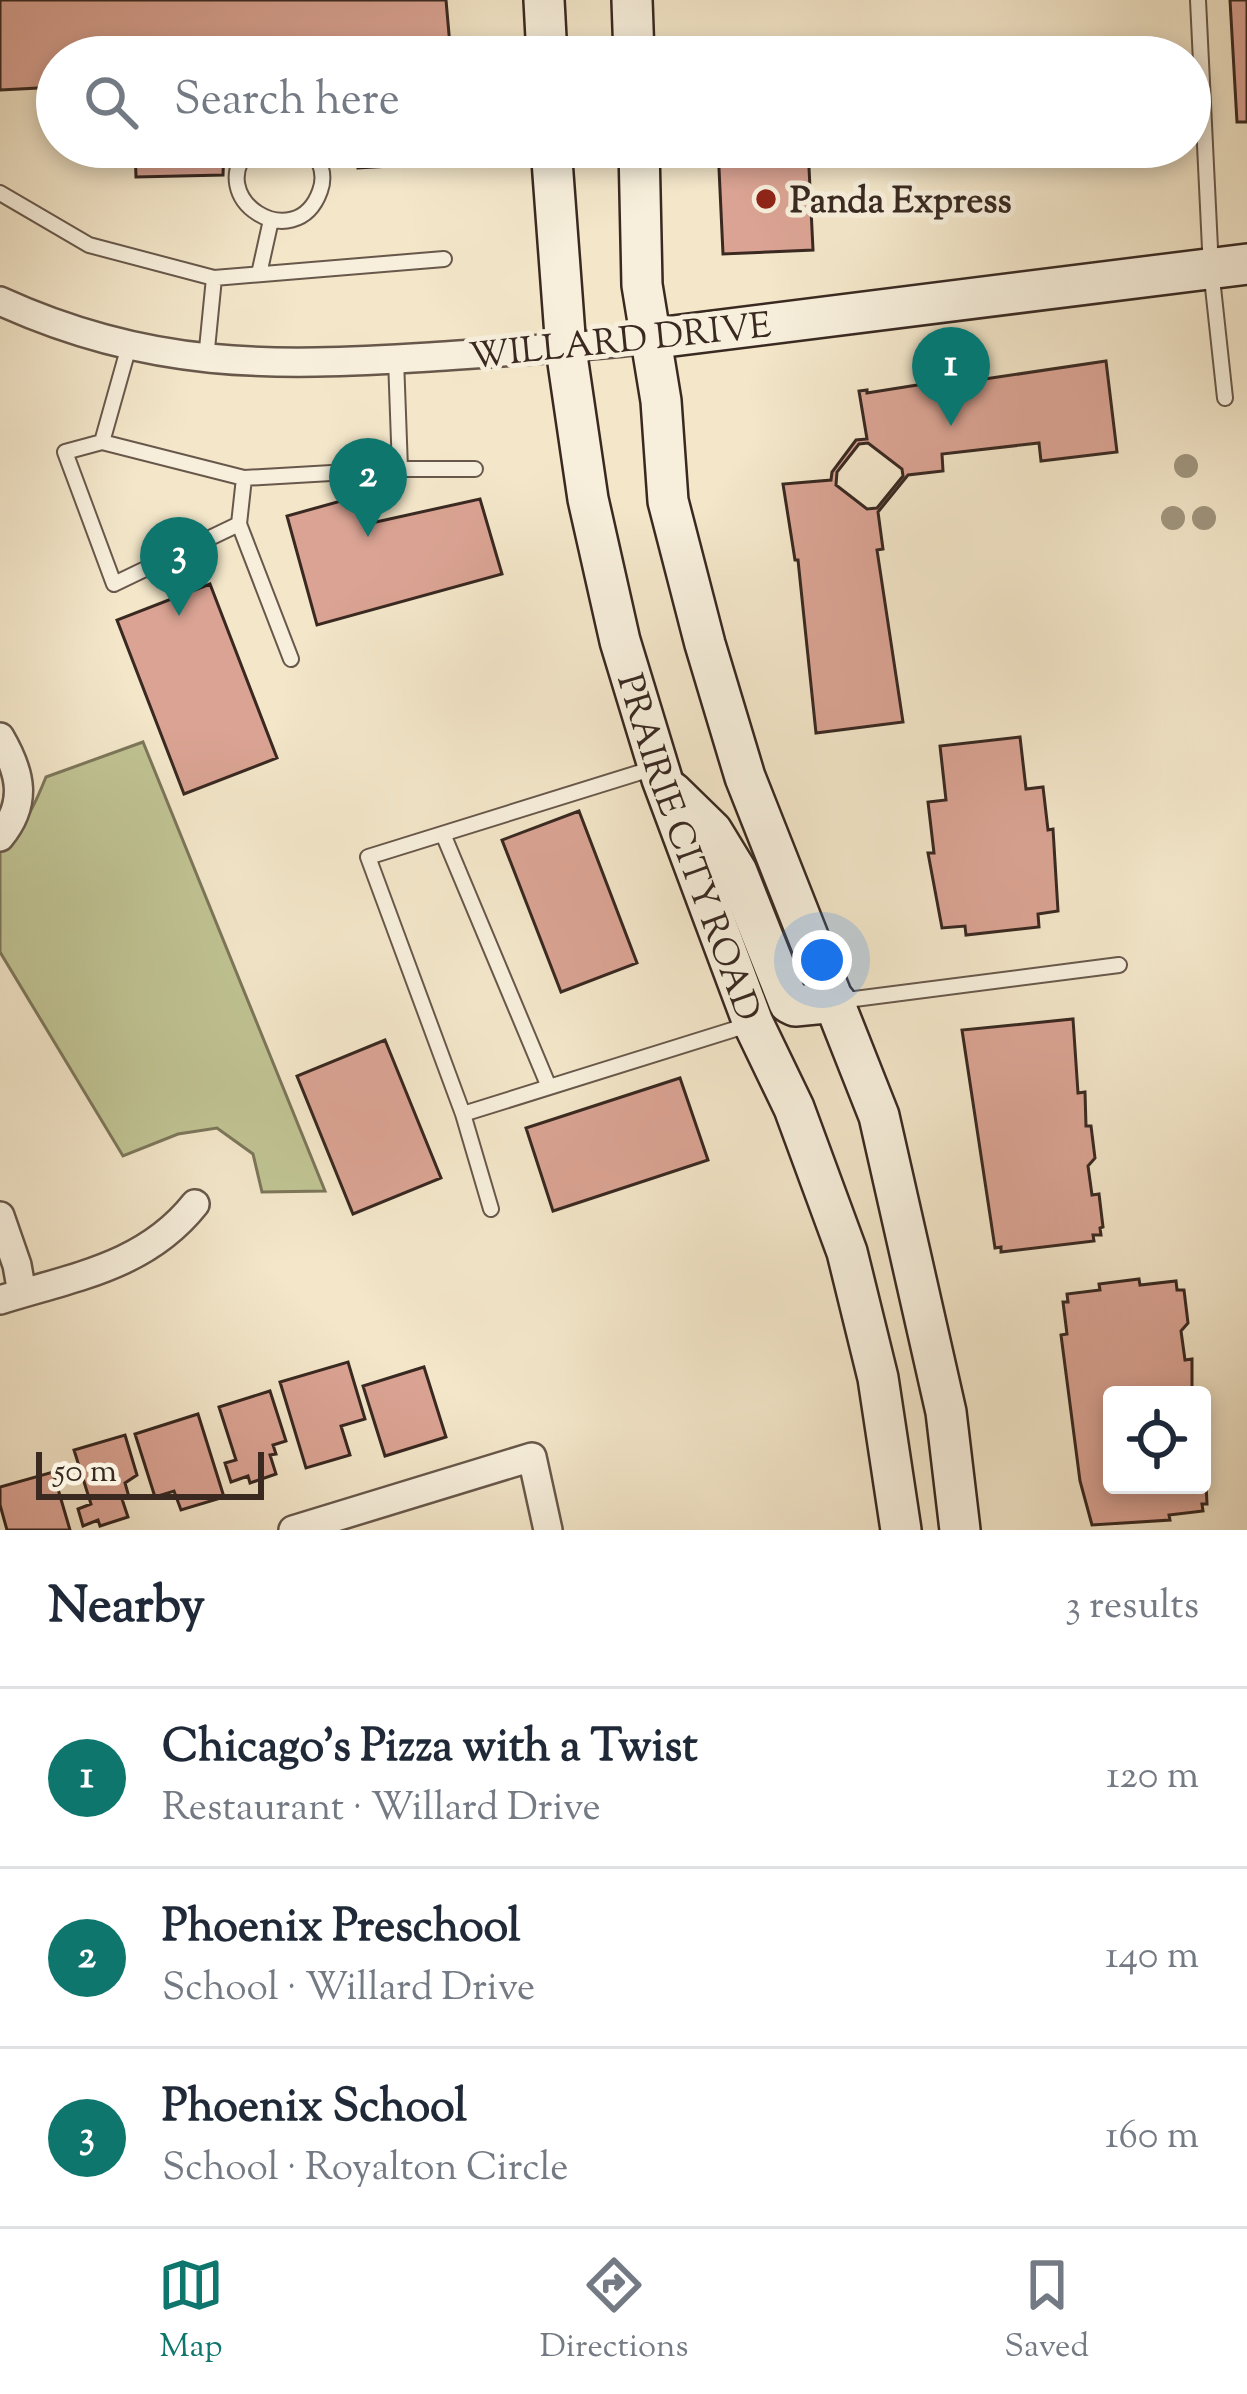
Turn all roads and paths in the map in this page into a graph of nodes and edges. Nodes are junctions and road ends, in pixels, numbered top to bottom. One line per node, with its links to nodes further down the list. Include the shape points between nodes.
1 (544, 0): 4 (main road)
2 (632, 0): 5 (main road)
3 (1198, 0): 6 (lane)
4 (547, 36)
5 (633, 36)
6 (1202, 36)
7 (1211, 112): 15 (lane)
8 (238, 168): 13 (lane, via 240,194)
9 (321, 168): 13 (lane, via 319,196 299,217)
10 (553, 168): 21 (main road, PRAIRIE CITY ROAD)
11 (639, 168): 19 (main road, PRAIRIE CITY ROAD)
12 (0, 193): 17 (lane, via 88,245)
13 (271, 220): 16 (lane)
14 (444, 259): 16 (lane)
15 (1229, 267): 19 (main road, WILLARD DRIVE); 24 (lane)
16 (259, 274): 17 (lane)
17 (214, 278): 22 (lane)
18 (0, 301): 20 (street, WILLARD DRIVE)
19 (649, 339): 21 (street, WILLARD DRIVE); 36 (main road, PRAIRIE CITY ROAD, via 668,501 705,644 745,777)
20 (129, 346): 22 (street, WILLARD DRIVE); 25 (lane)
21 (566, 349): 23 (street, WILLARD DRIVE); 32 (main road, PRAIRIE CITY ROAD, via 588,499)
22 (206, 359): 23 (street, WILLARD DRIVE)
23 (396, 359): 26 (lane)
24 (1225, 398)
25 (102, 442): 28 (lane); 29 (lane, via 65,452 114,584)
26 (400, 469): 27 (lane); 28 (lane)
27 (475, 470)
28 (244, 478): 29 (lane)
29 (239, 524): 30 (lane)
30 (291, 659)
31 (0, 737): 34 (street, via 20,784 19,805)
32 (661, 775): 33 (lane); 36 (main road, via 737,872 789,1003); 37 (main road, PRAIRIE CITY ROAD)
33 (443, 834): 38 (lane); 39 (lane, via 368,857)
34 (0, 837)
35 (1119, 964): 36 (lane)
36 (836, 1002): 47 (main road, PRAIRIE CITY ROAD, via 878,1116 946,1412)
37 (753, 1023): 38 (lane); 46 (main road, PRAIRIE CITY ROAD, via 847,1252 878,1378)
38 (549, 1087): 39 (lane)
39 (464, 1114): 41 (lane)
40 (195, 1204): 43 (street, via 147,1250)
41 (490, 1209)
42 (0, 1216): 43 (street, via 17,1265)
43 (11, 1297)
44 (293, 1530): 45 (street, via 532,1457)
45 (548, 1530)
46 (901, 1530)
47 (960, 1530)

